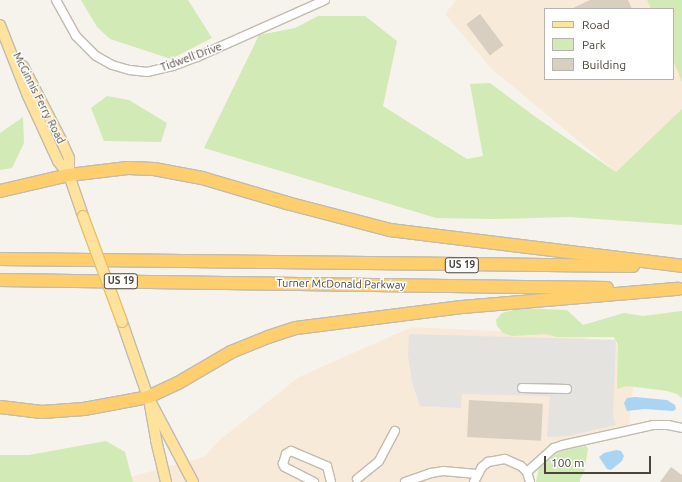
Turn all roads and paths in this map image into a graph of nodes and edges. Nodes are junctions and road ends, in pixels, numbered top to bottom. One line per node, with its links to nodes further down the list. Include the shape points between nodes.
1 (56, 0): 2 (street, Tidwell Drive, via 76,36 96,56 112,65 148,72 197,57)
2 (325, 0)
3 (0, 24): 4 (main road, McGinnis Ferry Road, via 28,96 58,161)
4 (69, 176): 5 (highway); 7 (highway, via 128,168 154,169 202,178 390,230); 12 (main road, McGinnis Ferry Road, bridge)
5 (0, 191)
6 (0, 259): 7 (highway, Turner McDonald Parkway / US 19)
7 (682, 266)
8 (0, 280): 9 (highway, Turner McDonald Parkway / US 19)
9 (680, 289): 12 (highway, via 462,307 296,328 231,352)
10 (522, 388): 11 (street)
11 (567, 389)
12 (148, 397): 13 (highway, via 84,409 42,412); 19 (main road, McGinnis Ferry Road); 20 (main road, McGinnis Ferry Road)
13 (0, 407)
14 (682, 428): 16 (street, via 653,425 563,445 554,448)
15 (394, 431): 18 (street, via 378,461)
16 (527, 472): 17 (street, via 521,466 505,459 488,462); 24 (street)
17 (476, 478): 23 (street, via 443,471)
18 (356, 481)
19 (166, 482)
20 (193, 482)
21 (314, 482): 22 (street, via 285,467 283,464 286,454 291,451 327,466)
22 (331, 482)
23 (405, 482)
24 (530, 482)

